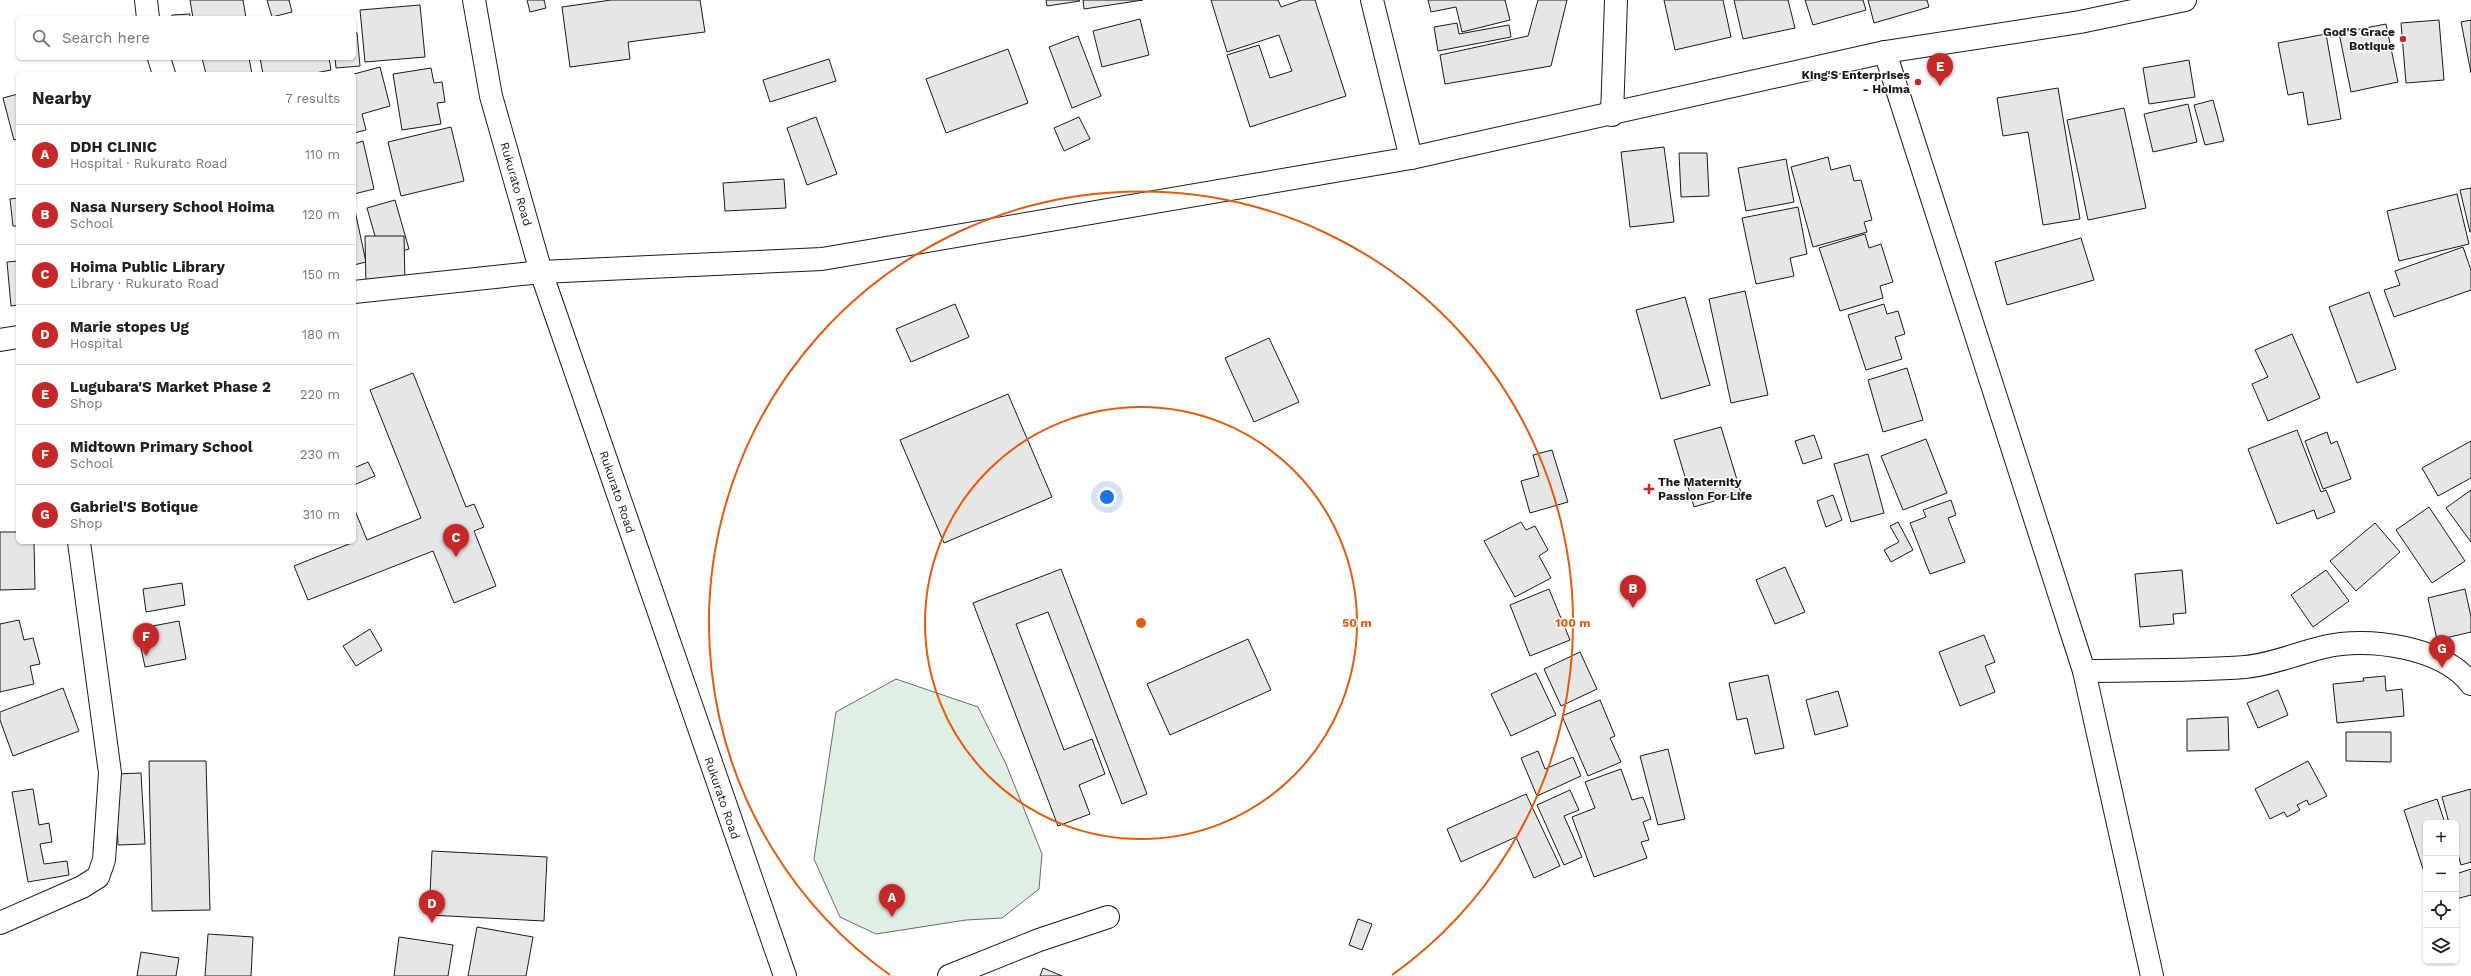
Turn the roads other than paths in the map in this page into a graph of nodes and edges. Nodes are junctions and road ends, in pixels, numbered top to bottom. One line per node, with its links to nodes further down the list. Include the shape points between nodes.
1 (146, 0): 6 (street)
2 (474, 0): 12 (street, Rukurato Road, via 491,96)
3 (1372, 0): 11 (street)
4 (1616, 0): 10 (street)
5 (2185, 0): 7 (street, via 2080,22)
6 (148, 16)
7 (1885, 52): 10 (street); 17 (street)
8 (160, 60): 9 (street)
9 (163, 72)
10 (1612, 115): 11 (street)
11 (1411, 158): 12 (street, via 822,259)
12 (540, 272): 13 (street); 21 (street, Rukurato Road)
13 (356, 292)
14 (16, 337): 15 (street)
15 (0, 340)
16 (79, 544): 20 (street, via 110,773 104,860 98,877 82,887)
17 (2084, 671): 18 (street, via 2246,667 2326,646 2357,643 2398,646 2431,656 2464,674); 23 (street)
18 (2471, 684)
19 (1108, 917): 22 (street, via 1040,940)
20 (0, 923)
21 (785, 976)
22 (949, 976)
23 (2152, 976)

